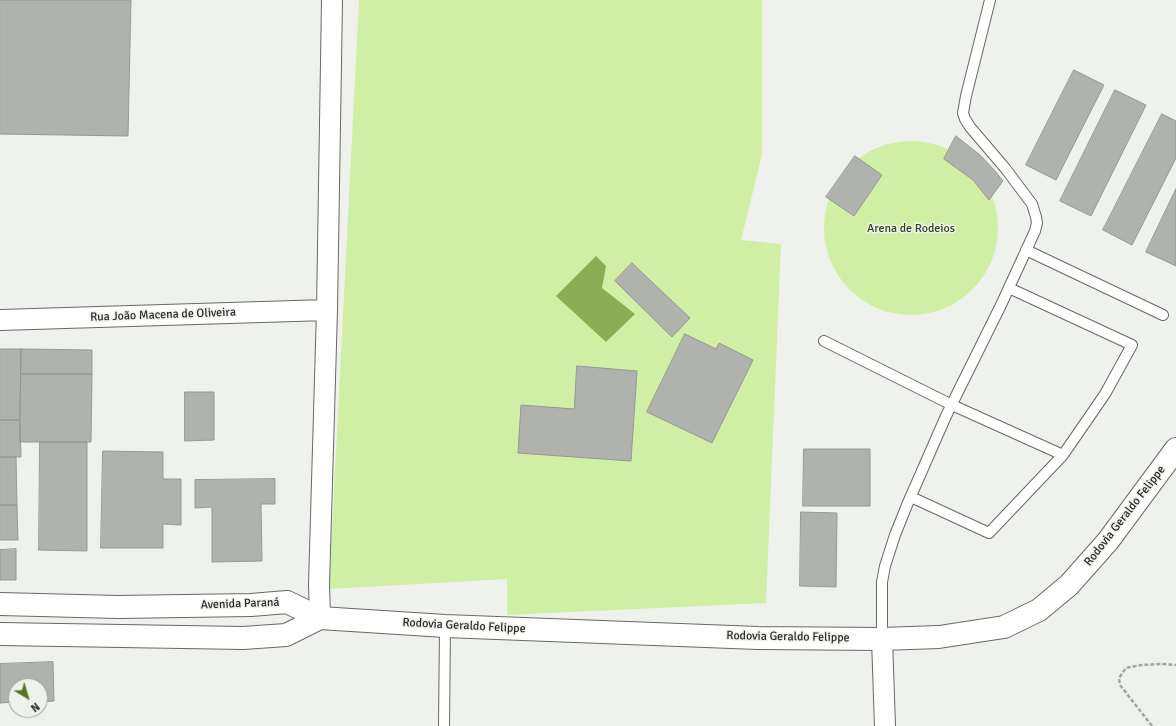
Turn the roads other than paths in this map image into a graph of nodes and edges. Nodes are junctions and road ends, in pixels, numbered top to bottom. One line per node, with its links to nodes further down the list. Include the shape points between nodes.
1 (332, 0): 5 (street)
2 (990, 0): 3 (lane, via 963,112 970,127 1008,172 1035,210 1037,223)
3 (1026, 250): 4 (lane); 6 (lane)
4 (1009, 288): 9 (lane); 11 (lane, via 1132,345 1105,394)
5 (327, 310): 7 (street, Rua João Macena de Oliveira); 16 (street)
6 (1163, 314)
7 (0, 320)
8 (824, 341): 9 (lane)
9 (952, 405): 11 (lane); 12 (lane)
10 (1176, 449): 21 (main road, Rodovia Geraldo Felippe, via 1108,541 1069,585 1039,610 1004,627 939,636)
11 (1063, 455): 12 (lane, via 989,533)
12 (910, 497): 21 (lane, via 885,566 882,582)
13 (0, 604): 15 (main road, Avenida Paraná)
14 (176, 606): 15 (main road, Avenida Paraná); 16 (main road, Avenida Paraná, via 287,602); 20 (main road)
15 (118, 607): 19 (main road)
16 (320, 618): 17 (main road, Rodovia Geraldo Felippe); 20 (main road, via 286,635)
17 (445, 626): 21 (main road, Rodovia Geraldo Felippe, via 758,638); 22 (lane)
18 (0, 634): 19 (main road)
19 (117, 636): 20 (main road)
20 (176, 638)
21 (882, 638): 23 (street)
22 (444, 726)
23 (886, 726)

